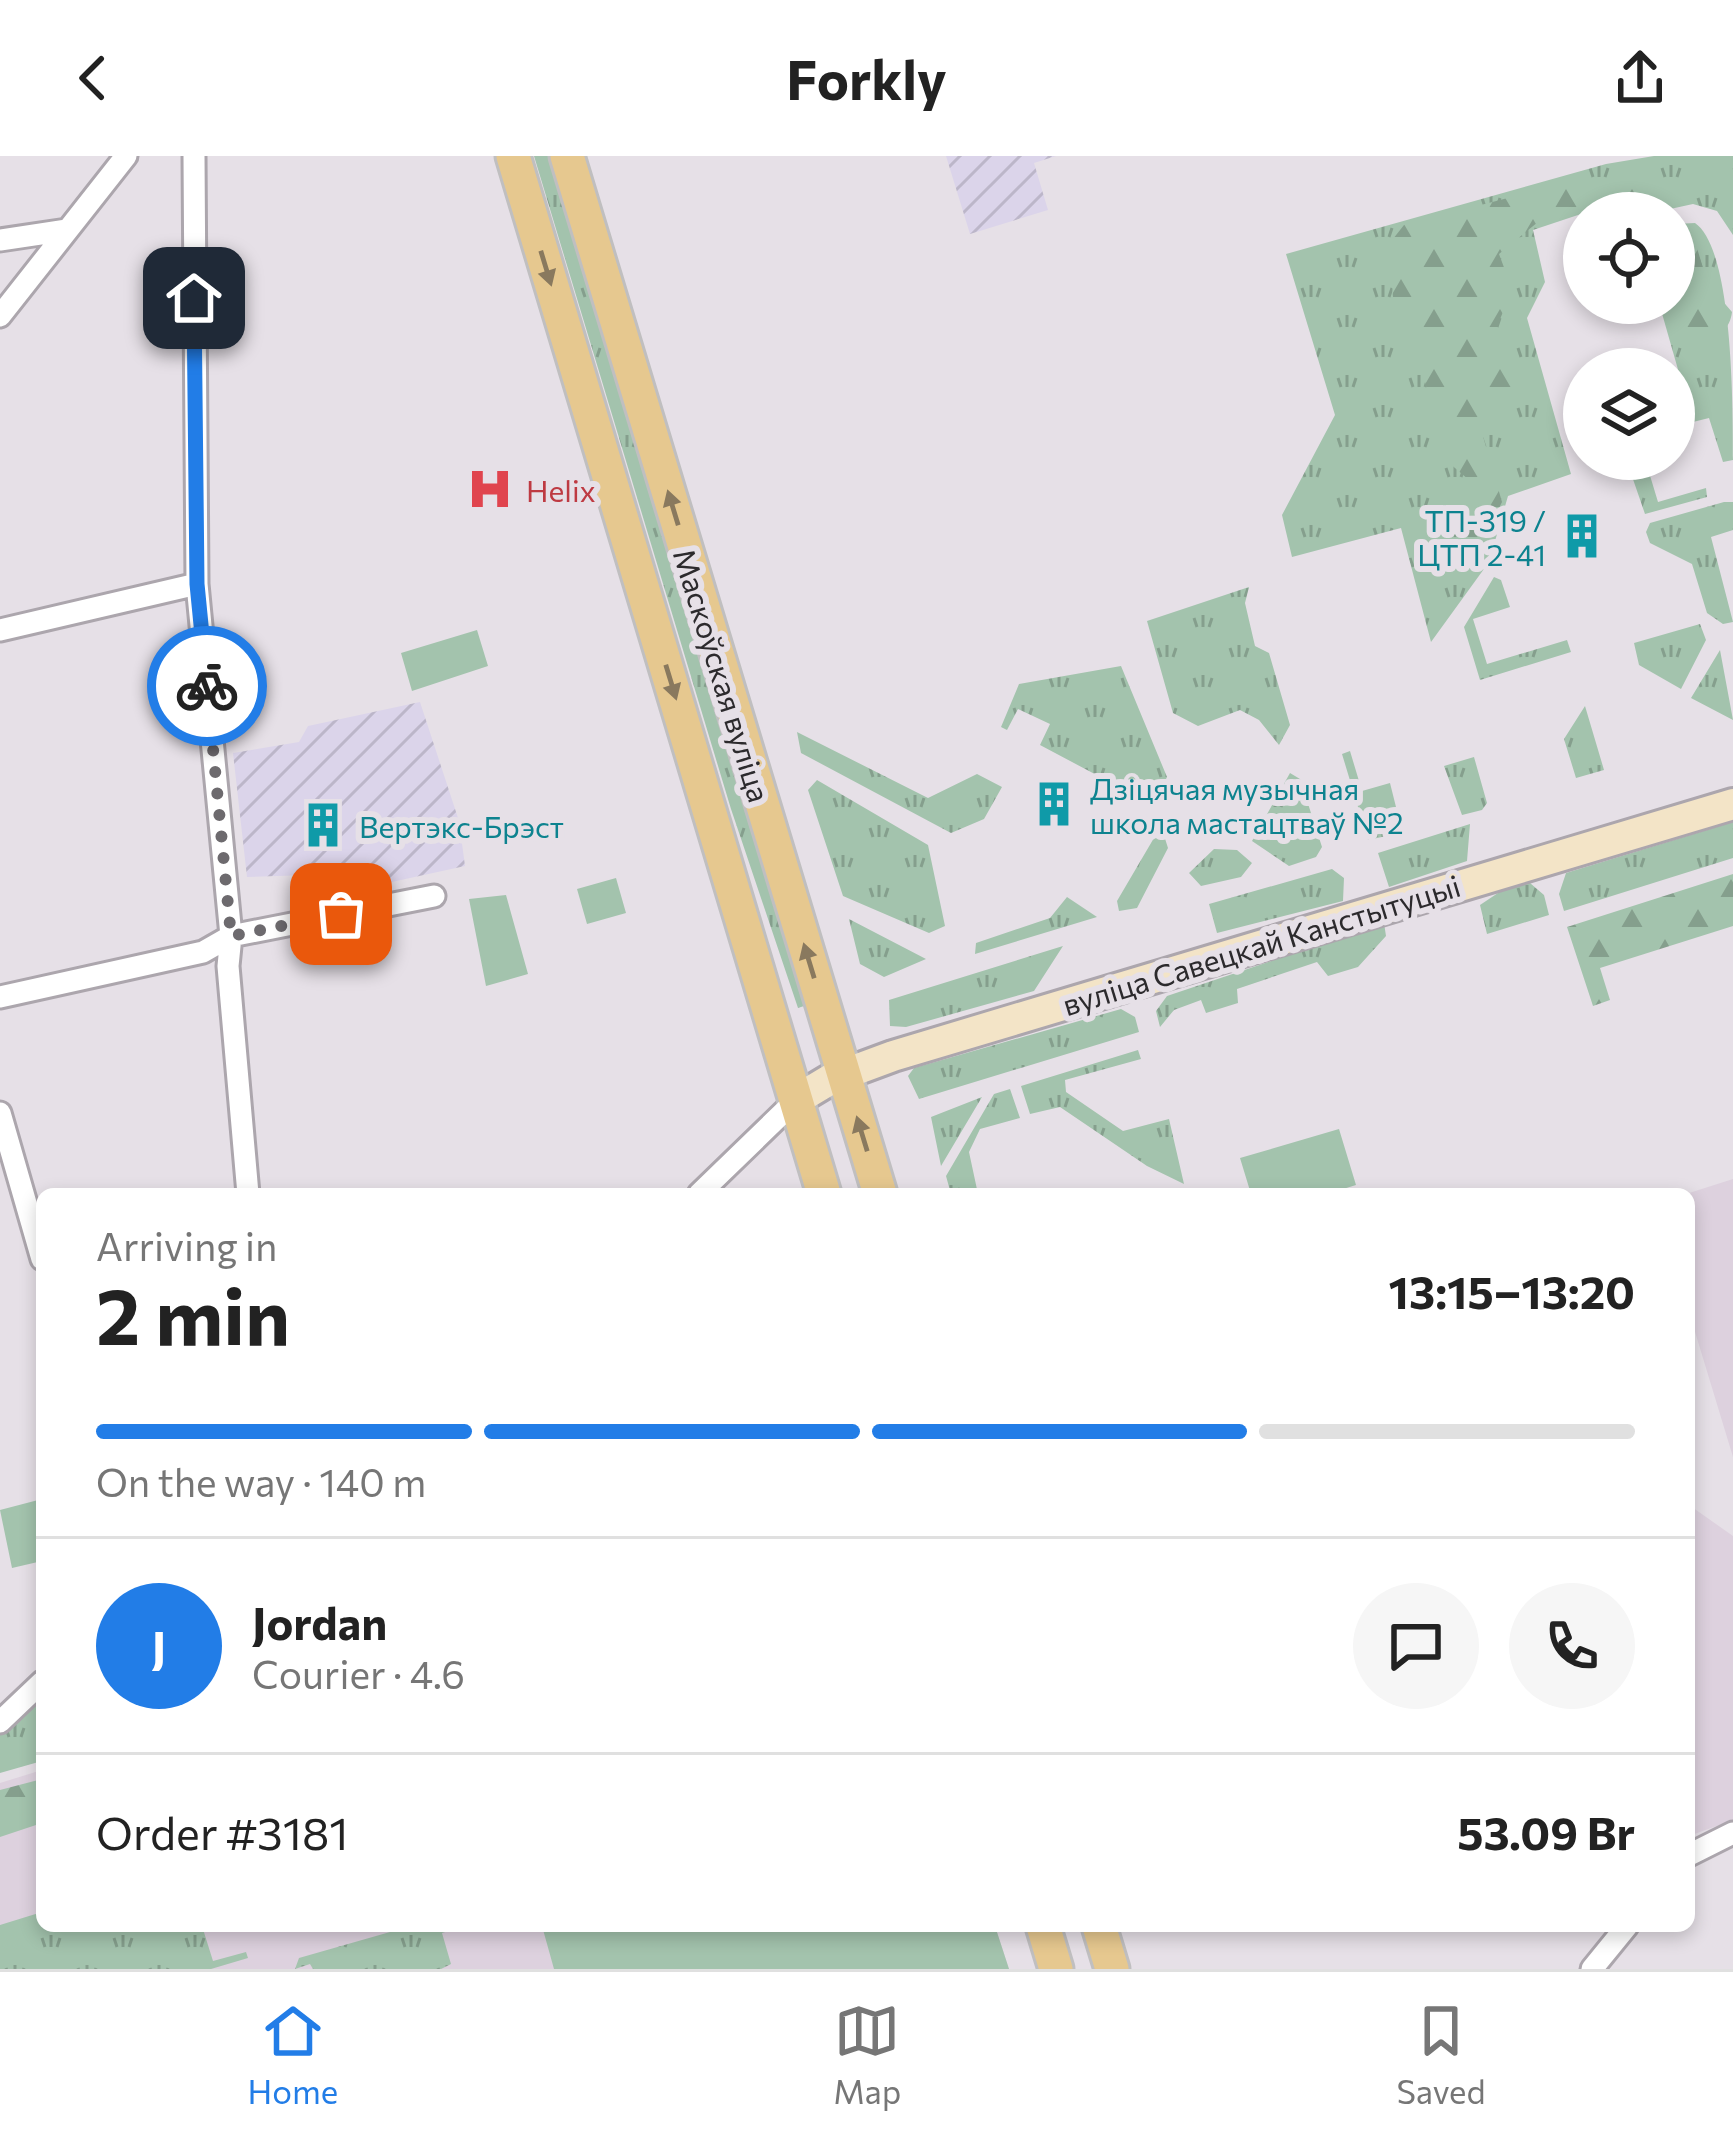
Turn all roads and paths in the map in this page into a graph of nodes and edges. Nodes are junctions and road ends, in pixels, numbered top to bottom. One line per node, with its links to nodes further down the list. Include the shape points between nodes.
1 (126, 156): 5 (street)
2 (194, 156): 8 (street)
3 (513, 156): 15 (main road, Маскоўская вуліца, one-way to 15)
4 (567, 156): 14 (main road, Маскоўская вуліца, one-way to 4)
5 (67, 230): 6 (street); 7 (street)
6 (0, 240)
7 (0, 316)
8 (197, 584): 9 (street); 12 (street)
9 (0, 630)
10 (1733, 804): 14 (main road, вуліца Савецкай Канстытуцыі)
11 (434, 896): 12 (street)
12 (231, 936): 13 (street, via 202,952); 17 (street)
13 (0, 997)
14 (844, 1073): 15 (main road, вуліца Савецкай Канстытуцыі); 20 (main road, Маскоўская вуліца, one-way to 14)
15 (796, 1100): 18 (street); 19 (main road, Маскоўская вуліца)
16 (0, 1113): 21 (street)
17 (247, 1188)
18 (706, 1188)
19 (822, 1188)
20 (878, 1188)
21 (36, 1238)
22 (36, 1688): 23 (street)
23 (0, 1722)
24 (1733, 1833): 25 (street)
25 (1695, 1852)
26 (1045, 1932): 29 (main road)
27 (1101, 1932): 30 (main road)
28 (1622, 1932): 31 (street)
29 (1056, 1969)
30 (1112, 1969)
31 (1592, 1969)

